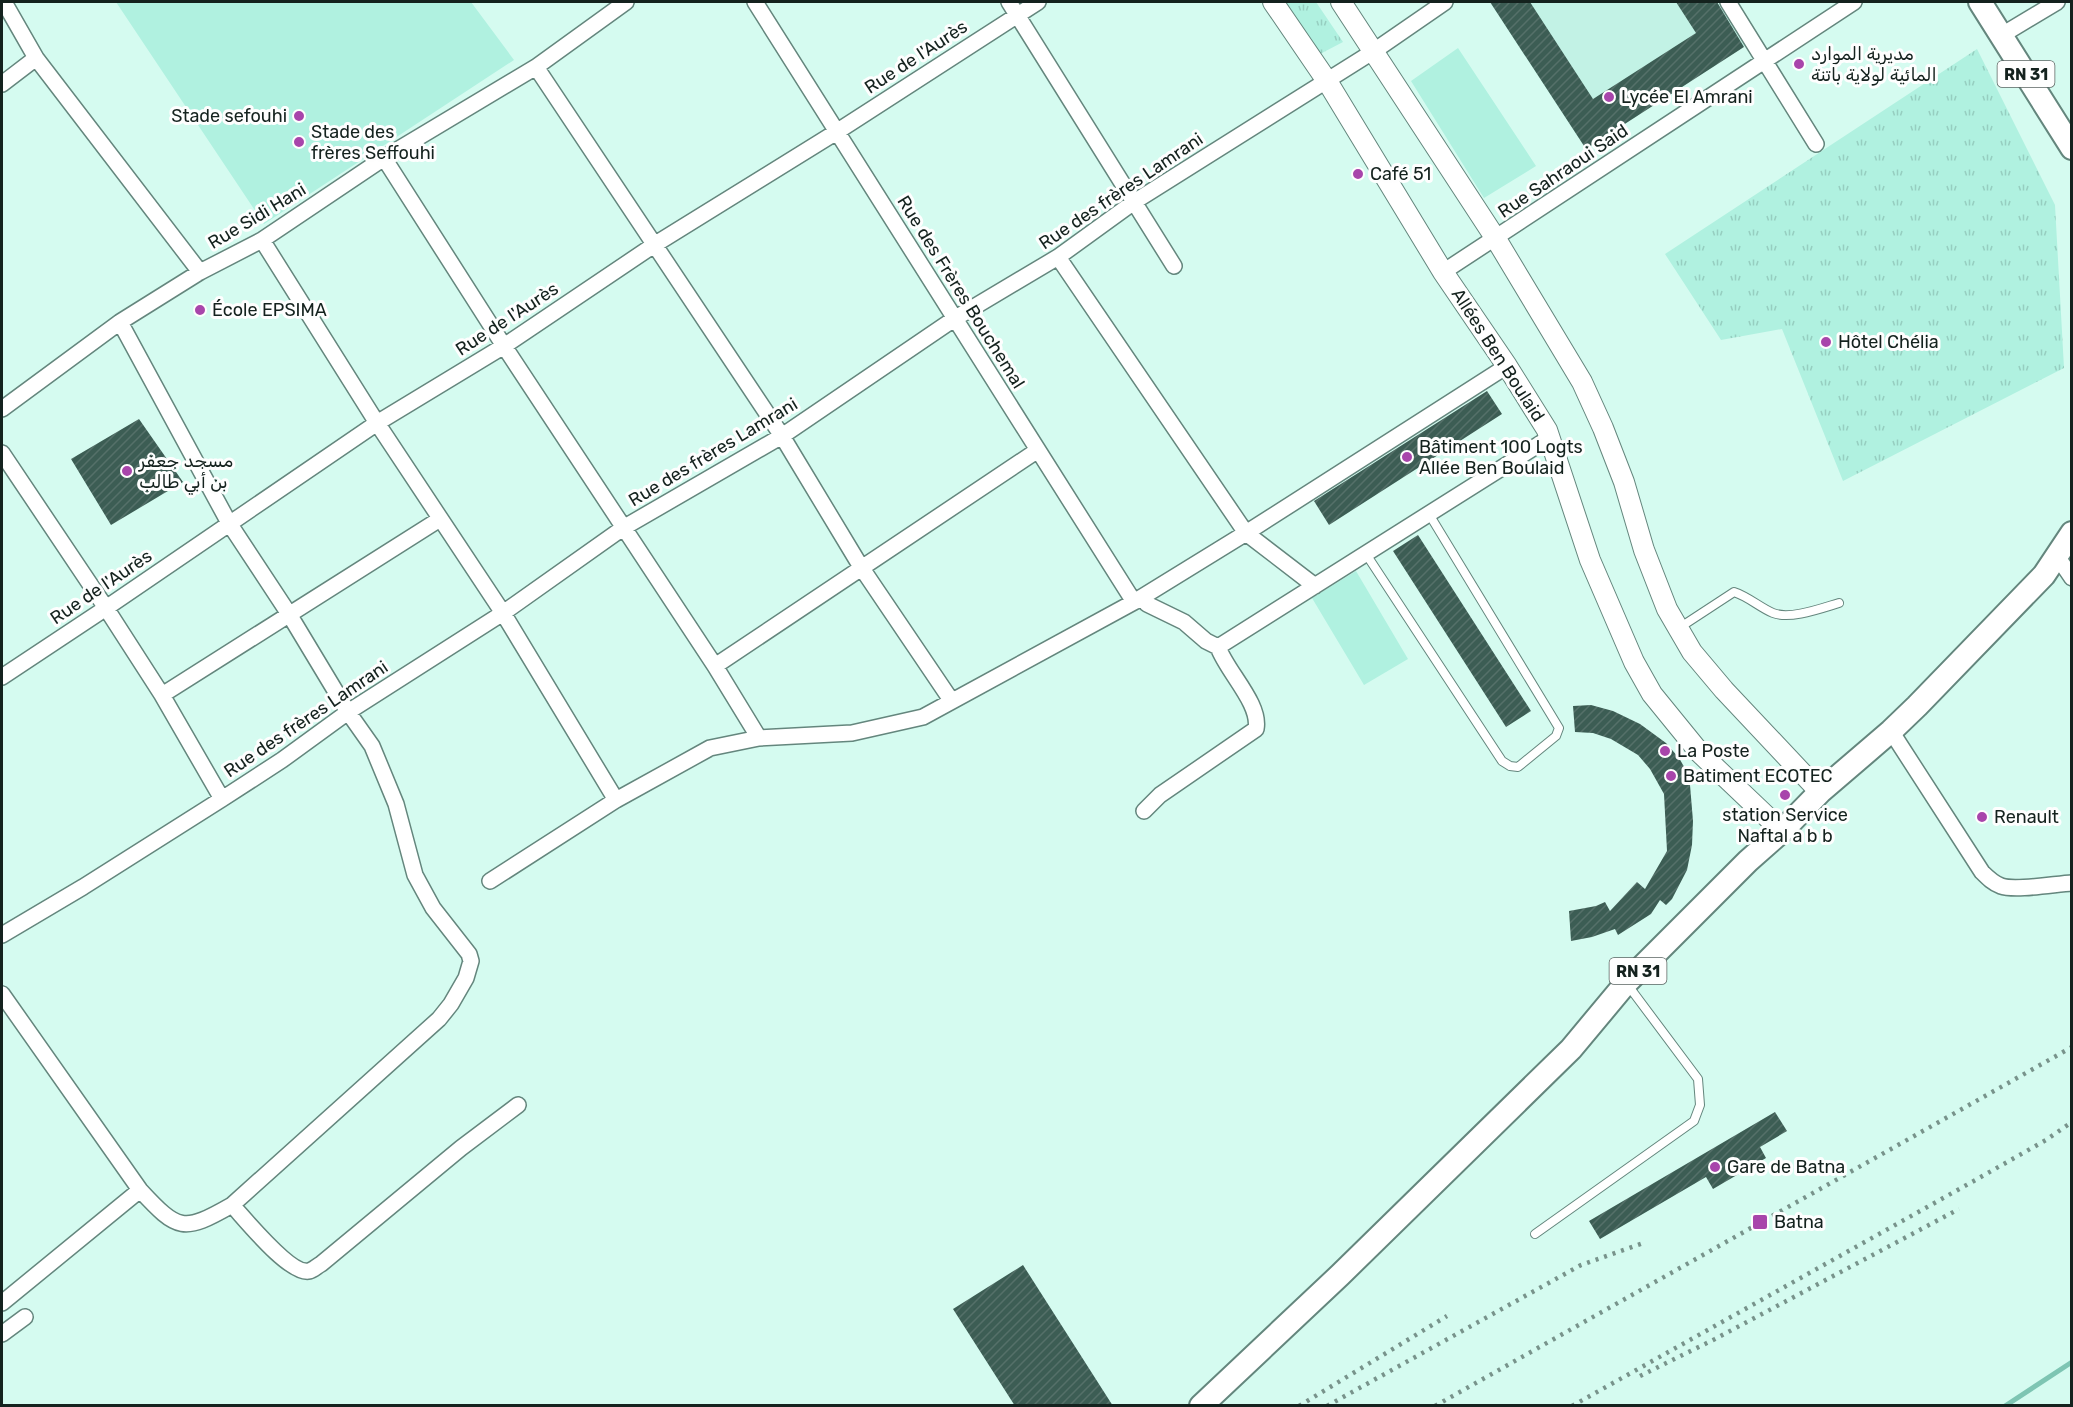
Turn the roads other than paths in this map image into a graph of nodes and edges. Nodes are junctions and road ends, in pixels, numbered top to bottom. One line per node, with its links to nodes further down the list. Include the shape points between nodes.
1 (4, 2): 15 (street)
2 (626, 2): 17 (street, Rue Sidi Hani)
3 (755, 2): 20 (street, Rue des Frères Bouchemal)
4 (1038, 2): 12 (street, Rue de l'Aurès)
5 (1274, 2): 18 (main road, Allées Ben Boulaid)
6 (1341, 2): 14 (main road)
7 (1445, 2): 14 (street, Rue des frères Lamrani)
8 (1728, 2): 16 (street)
9 (1854, 2): 16 (street, Rue Sahraoui Said)
10 (1980, 2): 13 (main road, RN 31)
11 (2057, 2): 13 (street)
12 (1013, 8): 20 (street, Rue de l'Aurès); 24 (street)
13 (2002, 35): 22 (main road, RN 31)
14 (1374, 51): 18 (street, Rue des frères Lamrani); 25 (main road)
15 (36, 58): 19 (street); 30 (street)
16 (1763, 60): 21 (street); 25 (street, Rue Sahraoui Said)
17 (536, 67): 23 (street, Rue Sidi Hani); 27 (street)
18 (1327, 81): 24 (street, Rue des frères Lamrani); 31 (main road, Allées Ben Boulaid)
19 (2, 84)
20 (838, 131): 27 (street, Rue de l'Aurès); 32 (street, Rue des Frères Bouchemal)
21 (1816, 144)
22 (2072, 148)
23 (384, 158): 26 (street, Rue Sidi Hani); 34 (street)
24 (1134, 202): 28 (street, Rue des frères Lamrani); 29 (street)
25 (1496, 239): 31 (street, Rue Sahraoui Said); 58 (main road, via 1582,382 1624,482 1667,609)
26 (262, 240): 30 (street, Rue Sidi Hani); 37 (street)
27 (654, 245): 34 (street, Rue de l'Aurès); 38 (street)
28 (1058, 257): 32 (street, Rue des frères Lamrani); 46 (street)
29 (1174, 266)
30 (200, 272): 33 (street, Rue Sidi Hani)
31 (1443, 272): 35 (main road, Allées Ben Boulaid)
32 (954, 319): 38 (street, Rue des frères Lamrani); 40 (street, Rue des Frères Bouchemal)
33 (120, 322): 36 (street, Rue Sidi Hani); 44 (street)
34 (504, 346): 37 (street, Rue de l'Aurès); 45 (street)
35 (1507, 366): 39 (main road, Allées Ben Boulaid); 46 (street)
36 (2, 409)
37 (377, 423): 43 (street); 44 (street, Rue de l'Aurès)
38 (782, 436): 45 (street, Rue des frères Lamrani); 50 (street)
39 (1549, 438): 42 (street); 71 (main road, Allées Ben Boulaid, via 1590,560 1652,694 1700,753)
40 (1038, 450): 50 (street); 53 (street, Rue des Frères Bouchemal)
41 (2, 453): 55 (street)
42 (1429, 514): 48 (street); 48 (lane, via 1559,728 1556,736 1518,768 1502,761)
43 (440, 519): 56 (street); 57 (street)
44 (229, 523): 55 (street, Rue de l'Aurès); 57 (street)
45 (623, 528): 56 (street, Rue des frères Lamrani); 60 (street)
46 (1246, 533): 52 (street); 53 (street)
47 (2072, 533): 49 (main road, RN 31)
48 (1366, 554): 52 (street)
49 (2057, 556): 51 (street); 65 (main road, RN 31, via 2044,575)
50 (861, 567): 60 (street); 63 (street)
51 (2072, 578)
52 (1316, 585): 59 (street)
53 (1141, 603): 59 (street, via 1184,622); 63 (street)
54 (1839, 603): 58 (lane, via 1799,614 1774,614 1734,592)
55 (106, 608): 61 (street, Rue de l'Aurès); 62 (street)
56 (504, 613): 64 (street, Rue des frères Lamrani); 69 (street)
57 (289, 614): 62 (street); 64 (street)
58 (1678, 628): 67 (main road, via 1692,652 1724,690)
59 (1218, 646): 70 (street, via 1254,710 1256,729 1160,795)
60 (715, 666): 66 (street)
61 (2, 676)
62 (162, 695): 68 (street)
63 (951, 700): 66 (street, via 923,717 852,733)
64 (348, 712): 68 (street, Rue des frères Lamrani); 79 (street, via 372,746 392,794 415,874 433,908 469,954 470,969 439,1019)
65 (1891, 731): 67 (main road, RN 31); 73 (street, via 1989,879 2009,888)
66 (759, 738): 69 (street, via 710,748)
67 (1820, 792): 71 (main road, RN 31)
68 (222, 799): 74 (street, Rue des frères Lamrani)
69 (616, 800): 72 (street)
70 (1144, 811)
71 (1782, 831): 75 (main road, RN 31)
72 (490, 881)
73 (2072, 883)
74 (2, 935)
75 (1626, 983): 80 (lane, via 1698,1079 1700,1105 1694,1121); 84 (main road, RN 31, via 1571,1049)
76 (2, 994): 78 (street)
77 (518, 1105): 79 (street, via 309,1271 286,1261)
78 (140, 1190): 79 (street, via 173,1221 191,1224); 81 (street)
79 (232, 1205)
80 (1535, 1234)
81 (2, 1303)
82 (25, 1317): 83 (street)
83 (2, 1334)
84 (1201, 1406)

